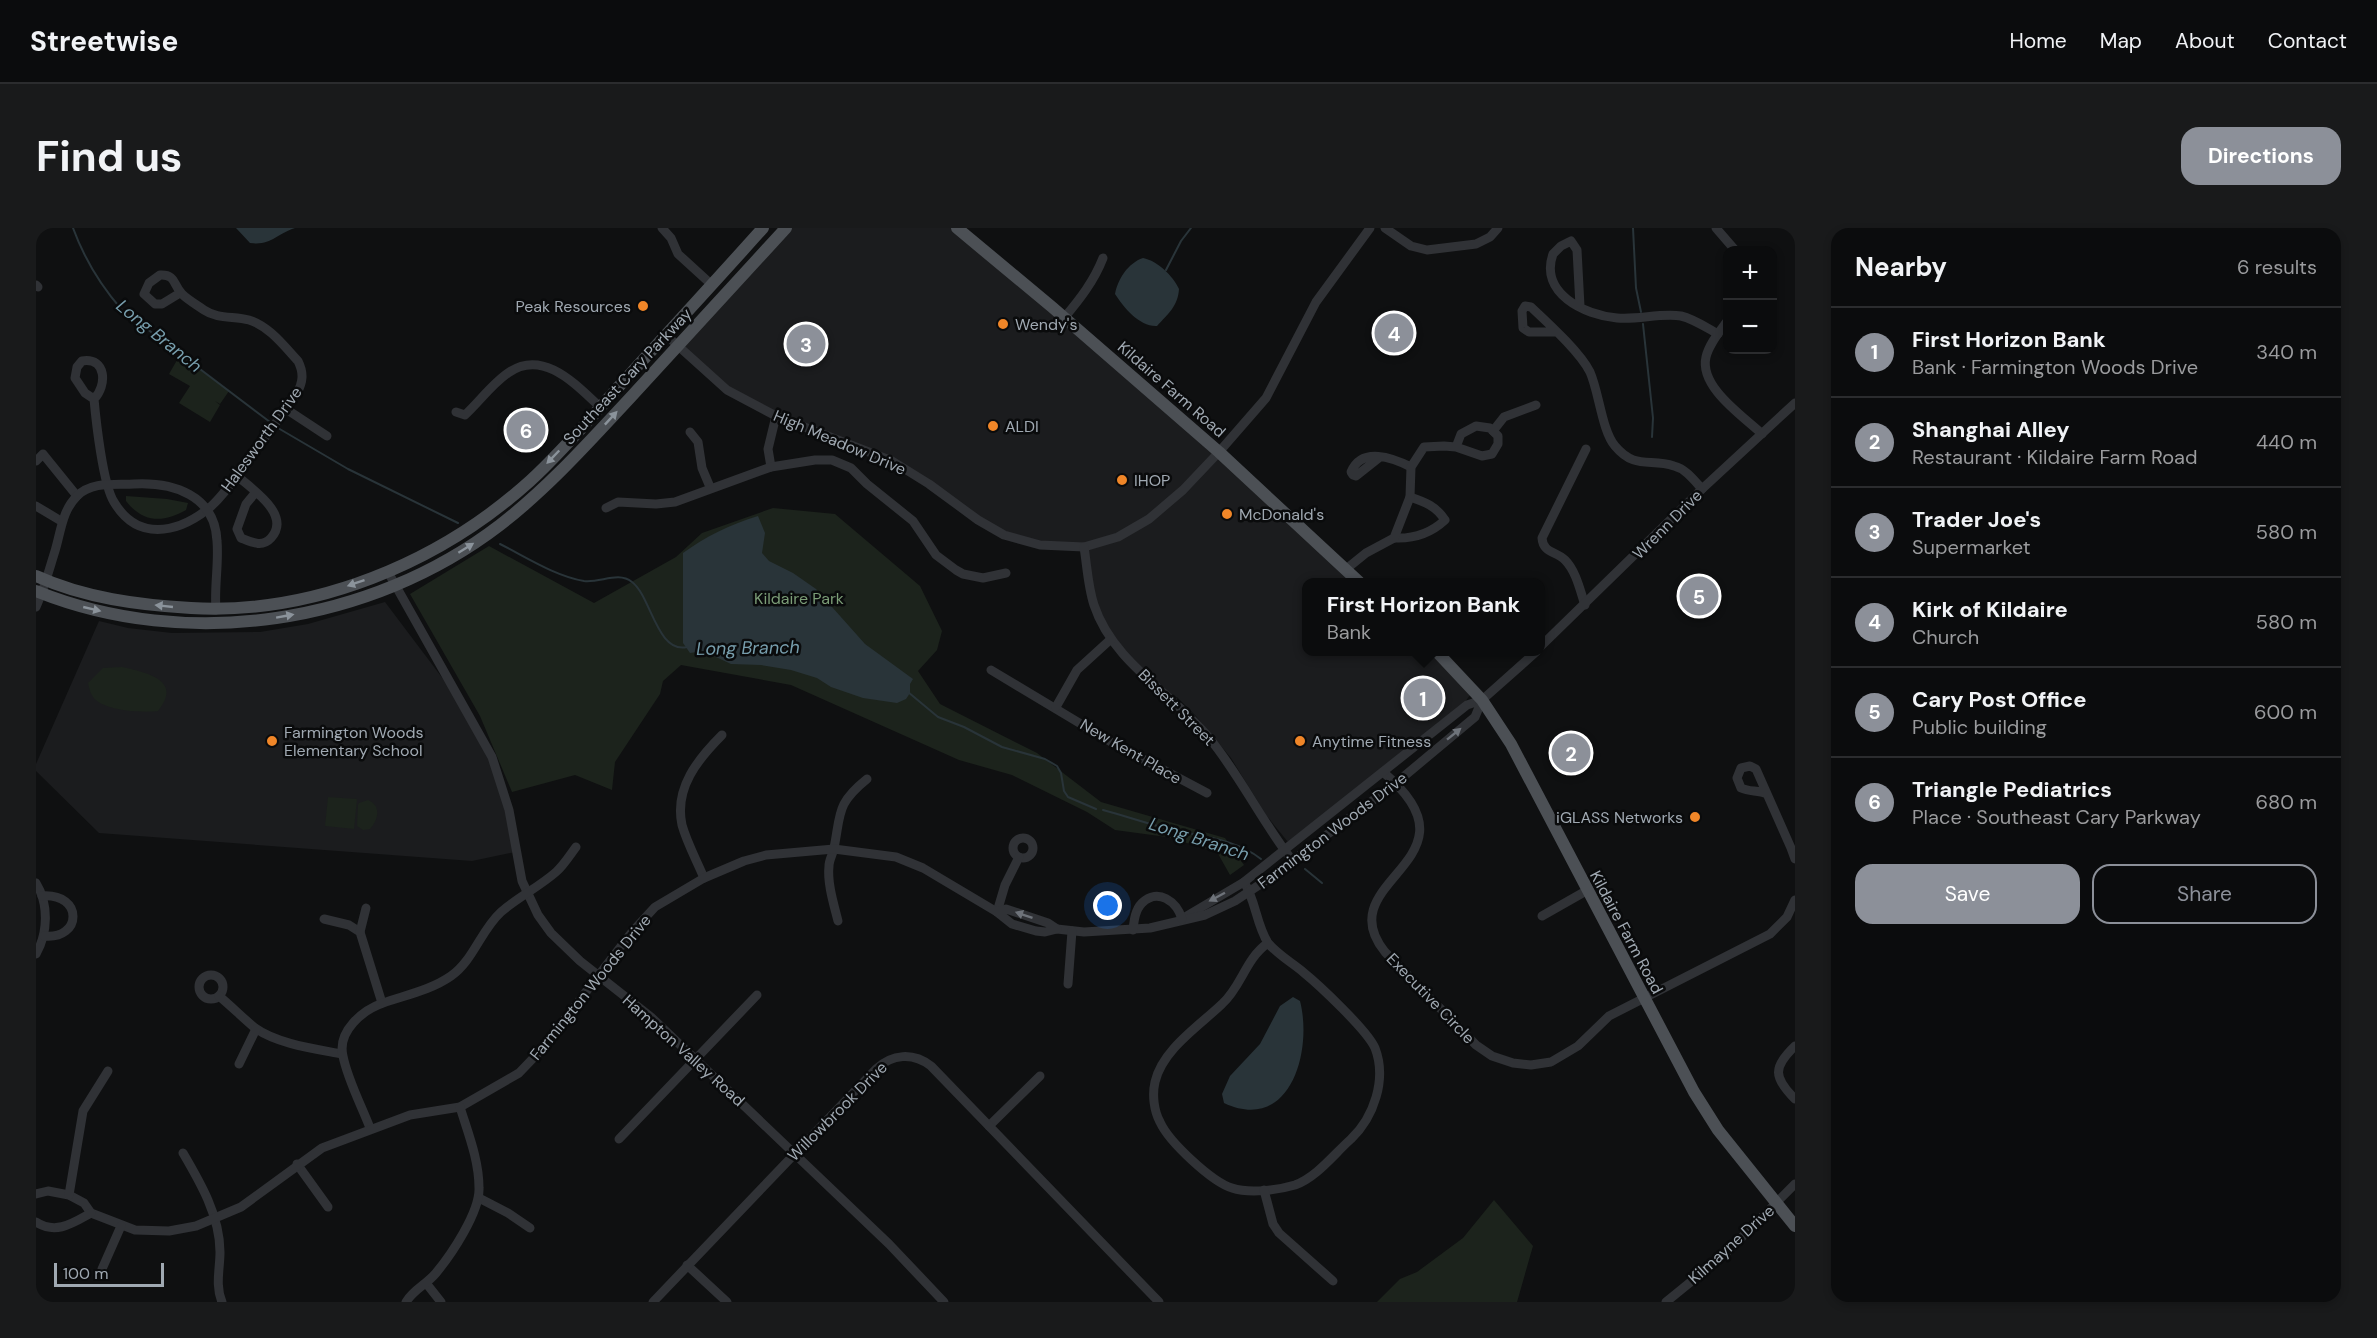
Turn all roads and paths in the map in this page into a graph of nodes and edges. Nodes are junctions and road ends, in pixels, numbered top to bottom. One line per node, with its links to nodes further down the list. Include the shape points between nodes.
1 (663, 228): 11 (street, via 678,254)
2 (763, 228): 11 (main road, Southeast Cary Parkway)
3 (786, 228): 19 (main road, Southeast Cary Parkway)
4 (957, 228): 14 (main road, Kildaire Farm Road)
5 (1370, 228): 33 (street, High Meadow Drive, via 1316,302 1266,398)
6 (1385, 228): 7 (street, via 1411,246 1427,250 1476,244)
7 (1498, 228)
8 (1716, 228): 9 (street)
9 (1732, 246)
10 (1103, 258): 14 (street, via 1083,296)
11 (712, 285): 17 (main road, Southeast Cary Parkway)
12 (180, 293): 24 (street, Halesworth Drive, via 212,315 262,325 298,361 303,378)
13 (1580, 306): 13 (street, via 1562,297 1552,277 1553,254 1571,241 1577,250); 18 (street, via 1617,318 1679,316)
14 (1064, 318): 33 (main road, Kildaire Farm Road)
15 (1723, 327): 18 (street)
16 (1556, 332): 41 (street, via 1590,371 1613,444 1638,463 1664,463 1679,468)
17 (666, 334): 19 (street, High Meadow Drive); 23 (main road, Southeast Cary Parkway)
18 (1718, 334): 29 (street, via 1706,356 1709,381)
19 (679, 346): 26 (street, High Meadow Drive, via 727,390); 56 (main road, Southeast Cary Parkway, one-way to 19, via 461,552 519,510)
20 (94, 399): 39 (street)
21 (1795, 403): 29 (street, Wrenn Drive)
22 (1536, 405): 27 (street, via 1504,417)
23 (600, 407): 25 (street, via 560,372 538,365 507,373 465,416); 52 (main road, Southeast Cary Parkway, one-way to 52, via 506,501 447,543)
24 (286, 409): 30 (street); 38 (street, Halesworth Drive)
25 (456, 412)
26 (776, 416): 36 (street, via 768,449); 50 (street, High Meadow Drive, via 892,461 1004,535 1040,545)
27 (1493, 430): 31 (street, via 1476,426 1461,434); 31 (street, via 1498,436 1492,454 1482,456)
28 (690, 432): 40 (street, via 698,442)
29 (1762, 434): 41 (street, Wrenn Drive)
30 (327, 436)
31 (1456, 447): 37 (street, via 1424,447)
32 (1586, 449): 57 (street, via 1542,538 1542,545 1565,560 1574,572)
33 (1219, 452): 50 (street, High Meadow Drive, via 1149,519 1118,537); 51 (main road, Kildaire Farm Road)
34 (1380, 457): 37 (street)
35 (36, 461): 43 (street, via 42,454)
36 (771, 467): 40 (street); 53 (street, via 815,460 839,462 852,468 914,521 936,555 948,565 963,574 983,578)
37 (1411, 467): 44 (street)
38 (237, 476): 42 (street); 47 (street, Halesworth Drive)
39 (106, 484): 43 (street); 47 (street, via 152,483 173,487); 47 (street, Halesworth Drive, via 122,513 131,522 152,531 164,531)
40 (710, 488): 46 (street, via 675,502 618,502)
41 (1702, 489): 57 (street, Wrenn Drive)
42 (255, 493): 42 (street, via 272,509 278,524 272,537 260,544 241,538 237,529 246,504)
43 (77, 496): 48 (street)
44 (1410, 497): 49 (street); 49 (street, via 1431,504 1445,520 1425,534 1410,539)
45 (36, 506): 48 (street)
46 (606, 508)
47 (207, 509): 59 (street, via 218,542)
48 (61, 521): 55 (street)
49 (1394, 538): 51 (street)
50 (1084, 547): 60 (street, Bissett Street, via 1094,606)
51 (1345, 570): 54 (main road, Kildaire Farm Road)
52 (388, 572): 56 (street, Hampton Valley Road); 59 (main road, Southeast Cary Parkway, one-way to 59, via 305,598)
53 (1006, 573)
54 (1354, 578)
55 (40, 585): 56 (main road, Southeast Cary Parkway, one-way to 56, via 83,608 164,621 218,623 308,612); 58 (street); 59 (main road, Southeast Cary Parkway, one-way to 55, via 134,603)
56 (395, 585): 84 (street, Hampton Valley Road, via 492,758 509,810)
57 (1585, 605): 61 (street, Wrenn Drive)
58 (36, 607)
59 (216, 610)
60 (1111, 639): 66 (street, via 1077,670); 75 (street, Bissett Street, via 1209,737)
61 (1545, 642)
62 (1442, 656): 65 (main road, Kildaire Farm Road)
63 (1530, 656): 65 (street)
64 (991, 670): 66 (street, New Kent Place)
65 (1482, 700): 68 (street, Farmington Woods Drive, via 1467,705); 70 (street, Farmington Woods Drive, one-way to 65, via 1475,717); 82 (main road, Kildaire Farm Road, via 1511,744)
66 (1056, 707): 71 (street, New Kent Place, via 1111,742)
67 (722, 735): 79 (street, via 693,767 681,806 682,825)
68 (1383, 772): 70 (street, Executive Circle); 75 (street, Farmington Woods Drive)
69 (867, 779): 74 (street, via 852,791 842,808)
70 (1396, 783): 78 (street, Farmington Woods Drive); 103 (street, Executive Circle, via 1418,814 1419,839 1412,855 1377,899 1372,917 1375,936 1385,952 1484,1051 1513,1064 1551,1062 1578,1046 1610,1016)
71 (1207, 793)
72 (1767, 794): 77 (street)
73 (576, 847): 84 (street, via 558,870)
74 (834, 849): 79 (street, Farmington Woods Drive, via 766,855); 88 (street, Farmington Woods Drive, via 905,859); 92 (street, via 829,866)
75 (1284, 850): 78 (street, Bissett Street); 80 (street, Farmington Woods Drive)
76 (1019, 857): 88 (street)
77 (1795, 859)
78 (1292, 860): 83 (street, Farmington Woods Drive)
79 (704, 878): 99 (street, Farmington Woods Drive, via 652,910)
80 (1244, 882): 83 (street); 90 (street, Farmington Woods Drive, one-way to 90)
81 (36, 883): 85 (street)
82 (1586, 891): 89 (street); 103 (main road, Kildaire Farm Road)
83 (1250, 892): 90 (street, Farmington Woods Drive, via 1205,915); 97 (street)
84 (527, 894): 99 (street, Hampton Valley Road, via 551,933); 104 (street, via 490,923 451,976)
85 (42, 896): 96 (street); 96 (street, via 64,900 74,914 62,933)
86 (1795, 900): 103 (street, Executive Circle, via 1787,917 1770,934)
87 (366, 908): 95 (street)
88 (997, 912): 94 (street, Farmington Woods Drive, via 1012,924 1028,929)
89 (1542, 916)
90 (1182, 919): 93 (street, Farmington Woods Drive); 93 (street, via 1170,899 1152,897 1138,910)
91 (324, 920): 95 (street, via 349,925)
92 (838, 921)
93 (1133, 930): 94 (street, Farmington Woods Drive)
94 (1072, 931): 100 (street)
95 (360, 932): 104 (street)
96 (44, 936): 98 (street)
97 (1268, 943): 121 (street, via 1312,979 1364,1032 1374,1047 1378,1069 1375,1101 1360,1130 1309,1178 1288,1187); 121 (street, via 1248,964 1227,1000 1168,1057 1155,1081 1153,1095 1165,1131 1206,1173 1232,1188)
98 (36, 954)
99 (599, 976): 108 (street, Hampton Valley Road, via 646,1012); 113 (street, Farmington Woods Drive, via 527,1065)
100 (1068, 984)
101 (757, 995): 108 (street)
102 (219, 996): 105 (street)
103 (1643, 997): 125 (main road, Kildaire Farm Road, via 1718,1130)
104 (382, 1003): 107 (street, via 354,1021)
105 (256, 1029): 107 (street, via 304,1047); 109 (street)
106 (1795, 1046): 112 (street, via 1778,1070 1782,1087)
107 (342, 1054): 115 (street)
108 (696, 1059): 116 (street); 118 (street, Hampton Valley Road)
109 (239, 1064)
110 (108, 1071): 123 (street, via 83,1111)
111 (1040, 1076): 114 (street)
112 (1795, 1099)
113 (460, 1107): 115 (street, Farmington Woods Drive, via 410,1115); 124 (street, via 475,1156)
114 (989, 1126): 118 (street, Willowbrook Drive, via 931,1066 913,1057 898,1057 883,1062); 143 (street, Willowbrook Drive)
115 (370, 1128): 119 (street, Farmington Woods Drive, via 322,1148)
116 (619, 1139)
117 (183, 1153): 128 (street, via 201,1184)
118 (794, 1153): 133 (street, Willowbrook Drive); 142 (street, Hampton Valley Road)
119 (297, 1164): 126 (street); 128 (street, Farmington Woods Drive, via 252,1200)
120 (1795, 1184): 125 (street, Kilmayne Drive)
121 (1264, 1190): 135 (street, via 1279,1233)
122 (36, 1194): 123 (street, via 48,1191)
123 (69, 1195): 127 (street, Farmington Woods Drive, via 84,1203)
124 (479, 1198): 132 (street); 136 (street, via 453,1248)
125 (1776, 1204): 131 (main road, Kildaire Farm Road); 144 (street, Kilmayne Drive, via 1725,1254)
126 (328, 1207)
127 (91, 1213): 129 (street, via 62,1228); 130 (street, Farmington Woods Drive)
128 (214, 1220): 130 (street, Farmington Woods Drive, via 169,1231 146,1232); 137 (street, via 220,1248 218,1283)
129 (36, 1222)
130 (122, 1226): 134 (street)
131 (1795, 1226)
132 (530, 1228)
133 (687, 1265): 140 (street, Willowbrook Drive); 141 (street)
134 (102, 1269)
135 (1333, 1281)
136 (426, 1283): 138 (street, via 413,1291); 139 (street)
137 (222, 1302)
138 (406, 1302)
139 (441, 1302)
140 (653, 1302)
141 (727, 1302)
142 (944, 1302)
143 (1159, 1302)
144 (1666, 1302)

